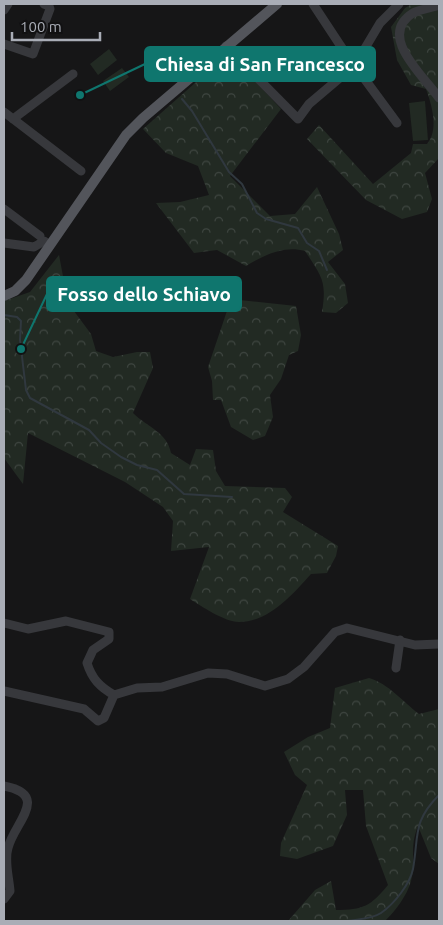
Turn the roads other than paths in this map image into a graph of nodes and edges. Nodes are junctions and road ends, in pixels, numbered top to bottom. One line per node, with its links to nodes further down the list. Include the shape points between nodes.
1 (8, 4): 7 (street)
2 (44, 4): 8 (street, via 50,10 33,54)
3 (277, 4): 9 (main road)
4 (313, 4): 10 (street)
5 (399, 4): 10 (street, via 380,23)
6 (439, 5): 12 (street, via 412,14 400,28 399,39 405,54)
7 (4, 10)
8 (4, 44)
9 (226, 46): 10 (street, via 298,119 309,104); 20 (main road, via 126,135)
10 (355, 65): 15 (street)
11 (73, 74): 14 (street)
12 (439, 98)
13 (4, 112): 14 (street)
14 (13, 119): 16 (street)
15 (397, 123)
16 (81, 171)
17 (4, 209): 18 (street)
18 (40, 236)
19 (4, 243): 20 (street, via 34,247 43,241)
20 (50, 244): 21 (main road, via 23,284)
21 (4, 296)
22 (4, 623): 27 (street, via 28,629 60,621 72,622 110,632 109,639 92,650 87,663 90,675)
23 (400, 640): 24 (street, via 415,645); 25 (street); 27 (street, via 347,628 335,632 304,667 288,679 265,686 227,674 208,673 162,687 136,688)
24 (439, 644)
25 (396, 668)
26 (4, 691): 27 (street, via 84,709 98,721 104,718)
27 (114, 695)
28 (4, 786): 29 (street, via 23,792 27,804 22,822 8,848 10,891)
29 (4, 899)

